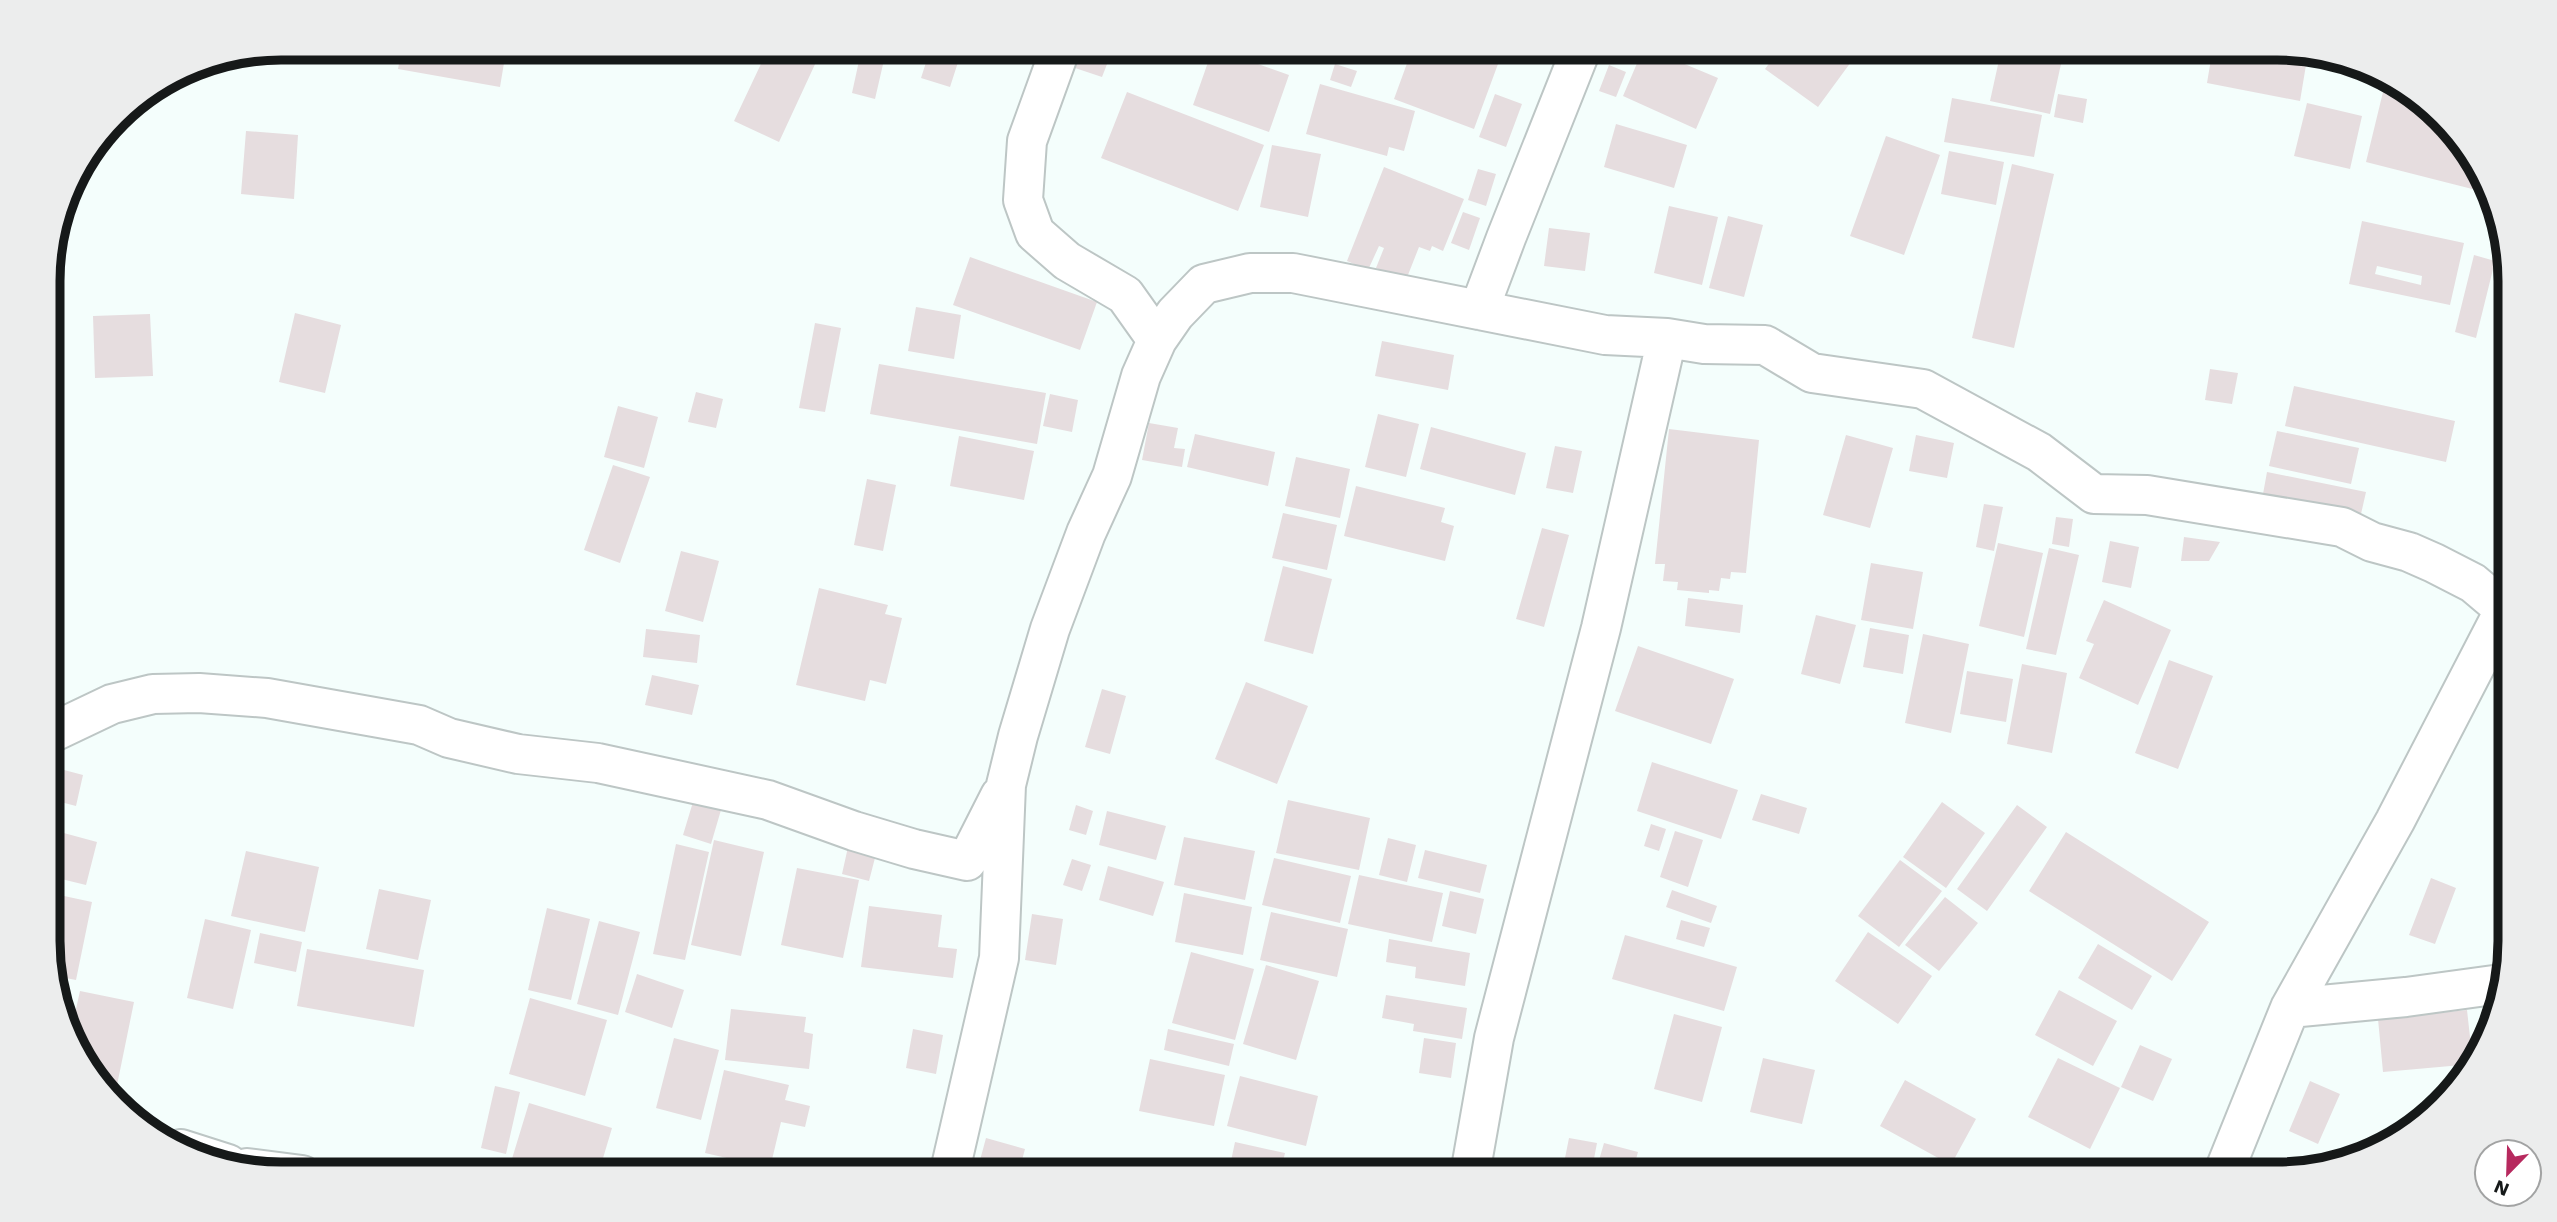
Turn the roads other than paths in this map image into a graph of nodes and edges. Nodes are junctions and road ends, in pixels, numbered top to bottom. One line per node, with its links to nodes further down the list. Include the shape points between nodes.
1 (1056, 60): 5 (street, via 1027,141 1023,200 1035,233 1067,261 1125,296)
2 (1578, 60): 3 (street)
3 (1479, 310): 4 (street, via 1605,335); 5 (street, via 1293,273 1250,273 1204,284)
4 (1667, 338): 6 (street, via 1765,345 1812,373 1923,389 2039,452 2094,494 2147,495 2342,527 2434,563); 13 (street, via 1601,628 1494,1038)
5 (1157, 340): 9 (street, via 1141,376 1112,475 1050,629)
6 (2498, 600)
7 (2498, 623): 11 (street)
8 (60, 729): 9 (street, via 112,704 153,694 267,698 419,725 449,738 518,754 598,763 768,800 866,834 967,861)
9 (1006, 785): 12 (street, via 999,958)
10 (2493, 985): 11 (street)
11 (2290, 1009): 14 (street)
12 (951, 1162)
13 (1472, 1162)
14 (2228, 1162)

